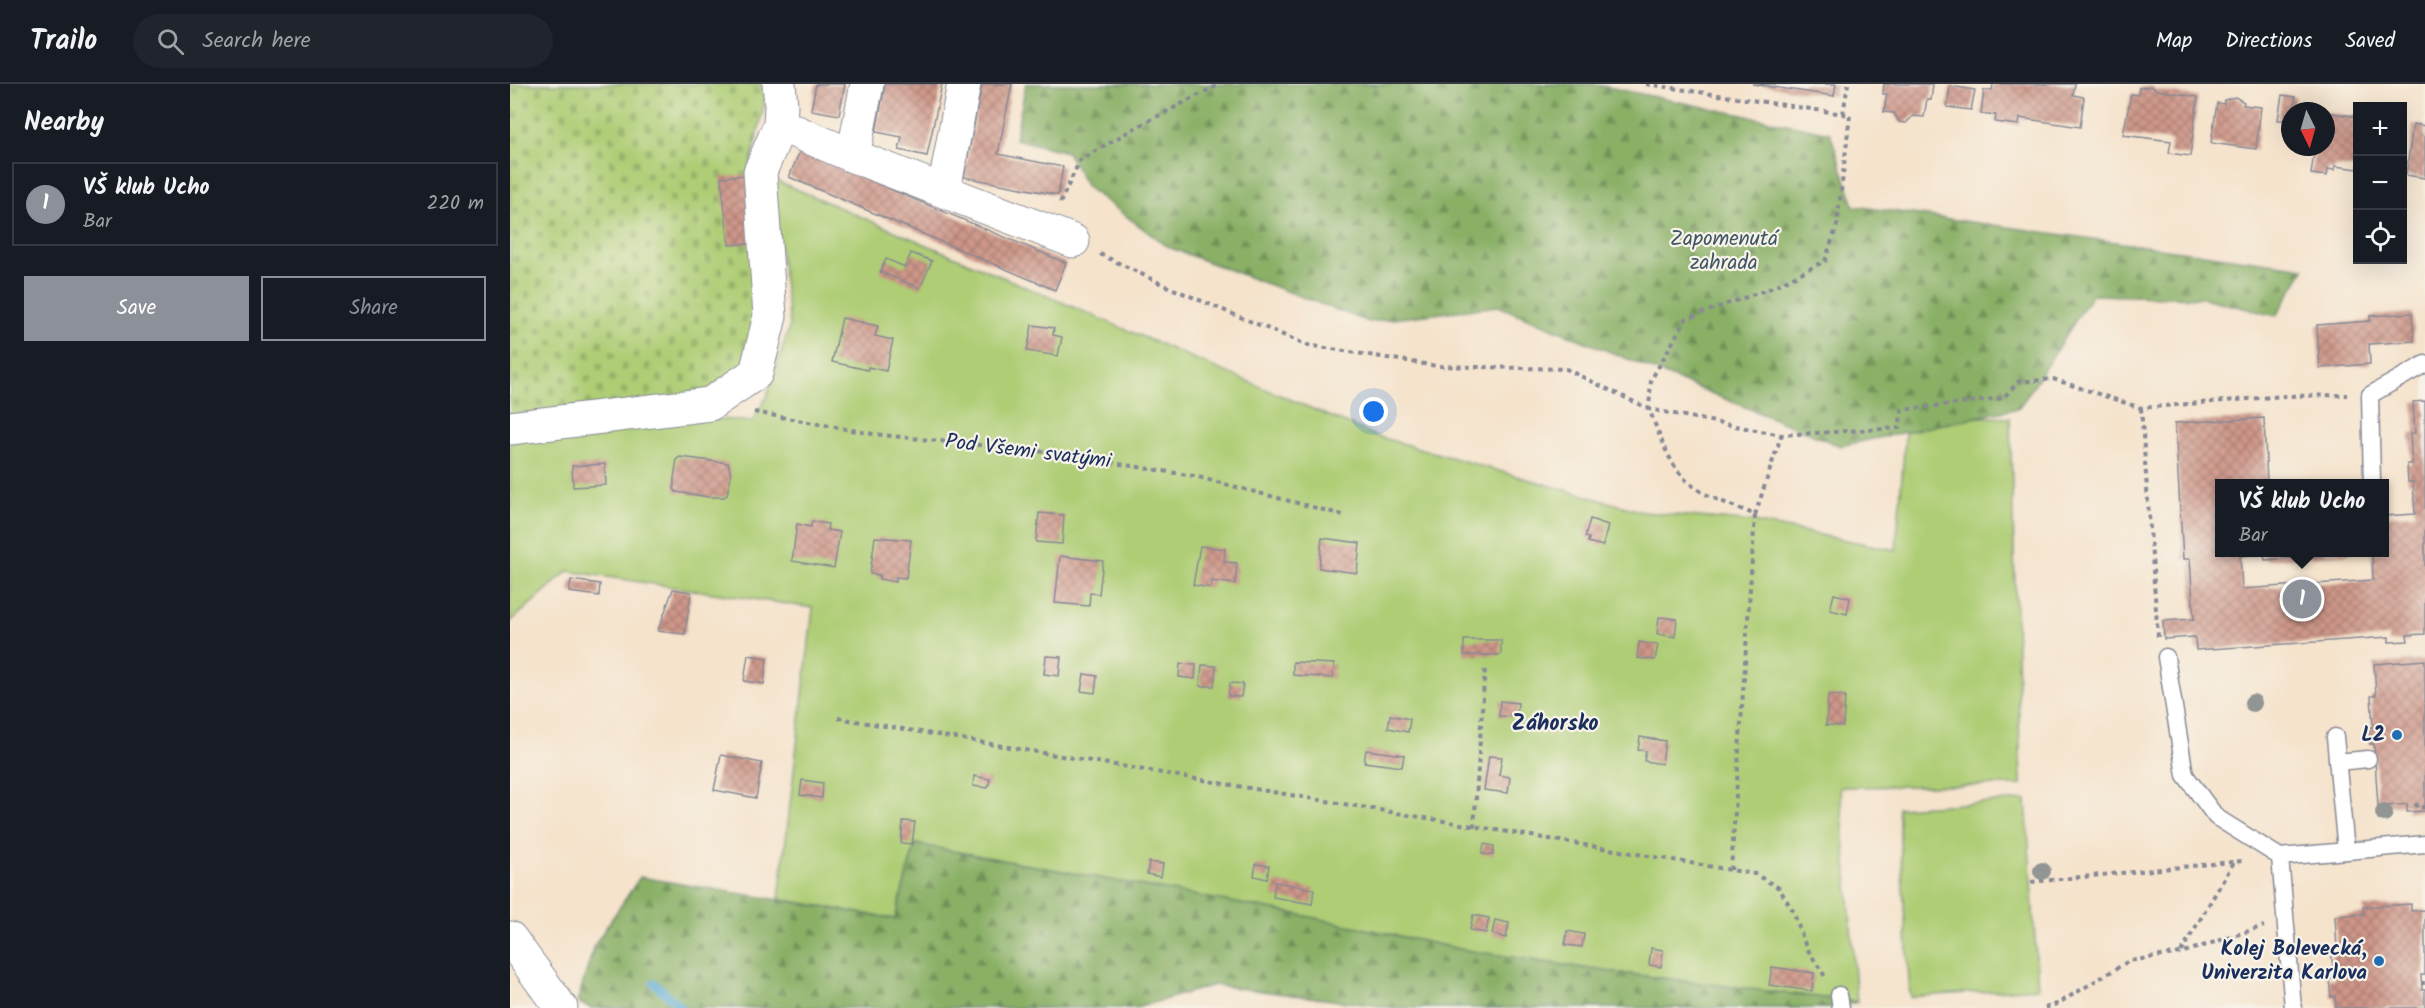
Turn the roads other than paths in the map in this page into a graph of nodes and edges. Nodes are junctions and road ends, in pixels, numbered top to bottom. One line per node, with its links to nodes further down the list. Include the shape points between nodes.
1 (779, 84): 4 (street)
2 (867, 84): 5 (street)
3 (964, 84): 6 (street)
4 (780, 125): 5 (street); 9 (street, via 760,172 770,316 756,373 710,404)
5 (853, 156): 6 (street)
6 (944, 190): 7 (street)
7 (1060, 235)
8 (2425, 364): 10 (lane, via 2370,395)
9 (510, 428)
10 (2372, 479)
11 (2166, 657): 17 (lane, via 2185,776 2216,817)
12 (2335, 737): 14 (lane)
13 (2368, 759): 14 (lane)
14 (2337, 762): 16 (lane)
15 (2425, 844): 16 (lane)
16 (2346, 851): 17 (lane)
17 (2280, 857): 20 (lane)
18 (510, 938): 19 (street)
19 (561, 1008)
20 (2293, 1008)

